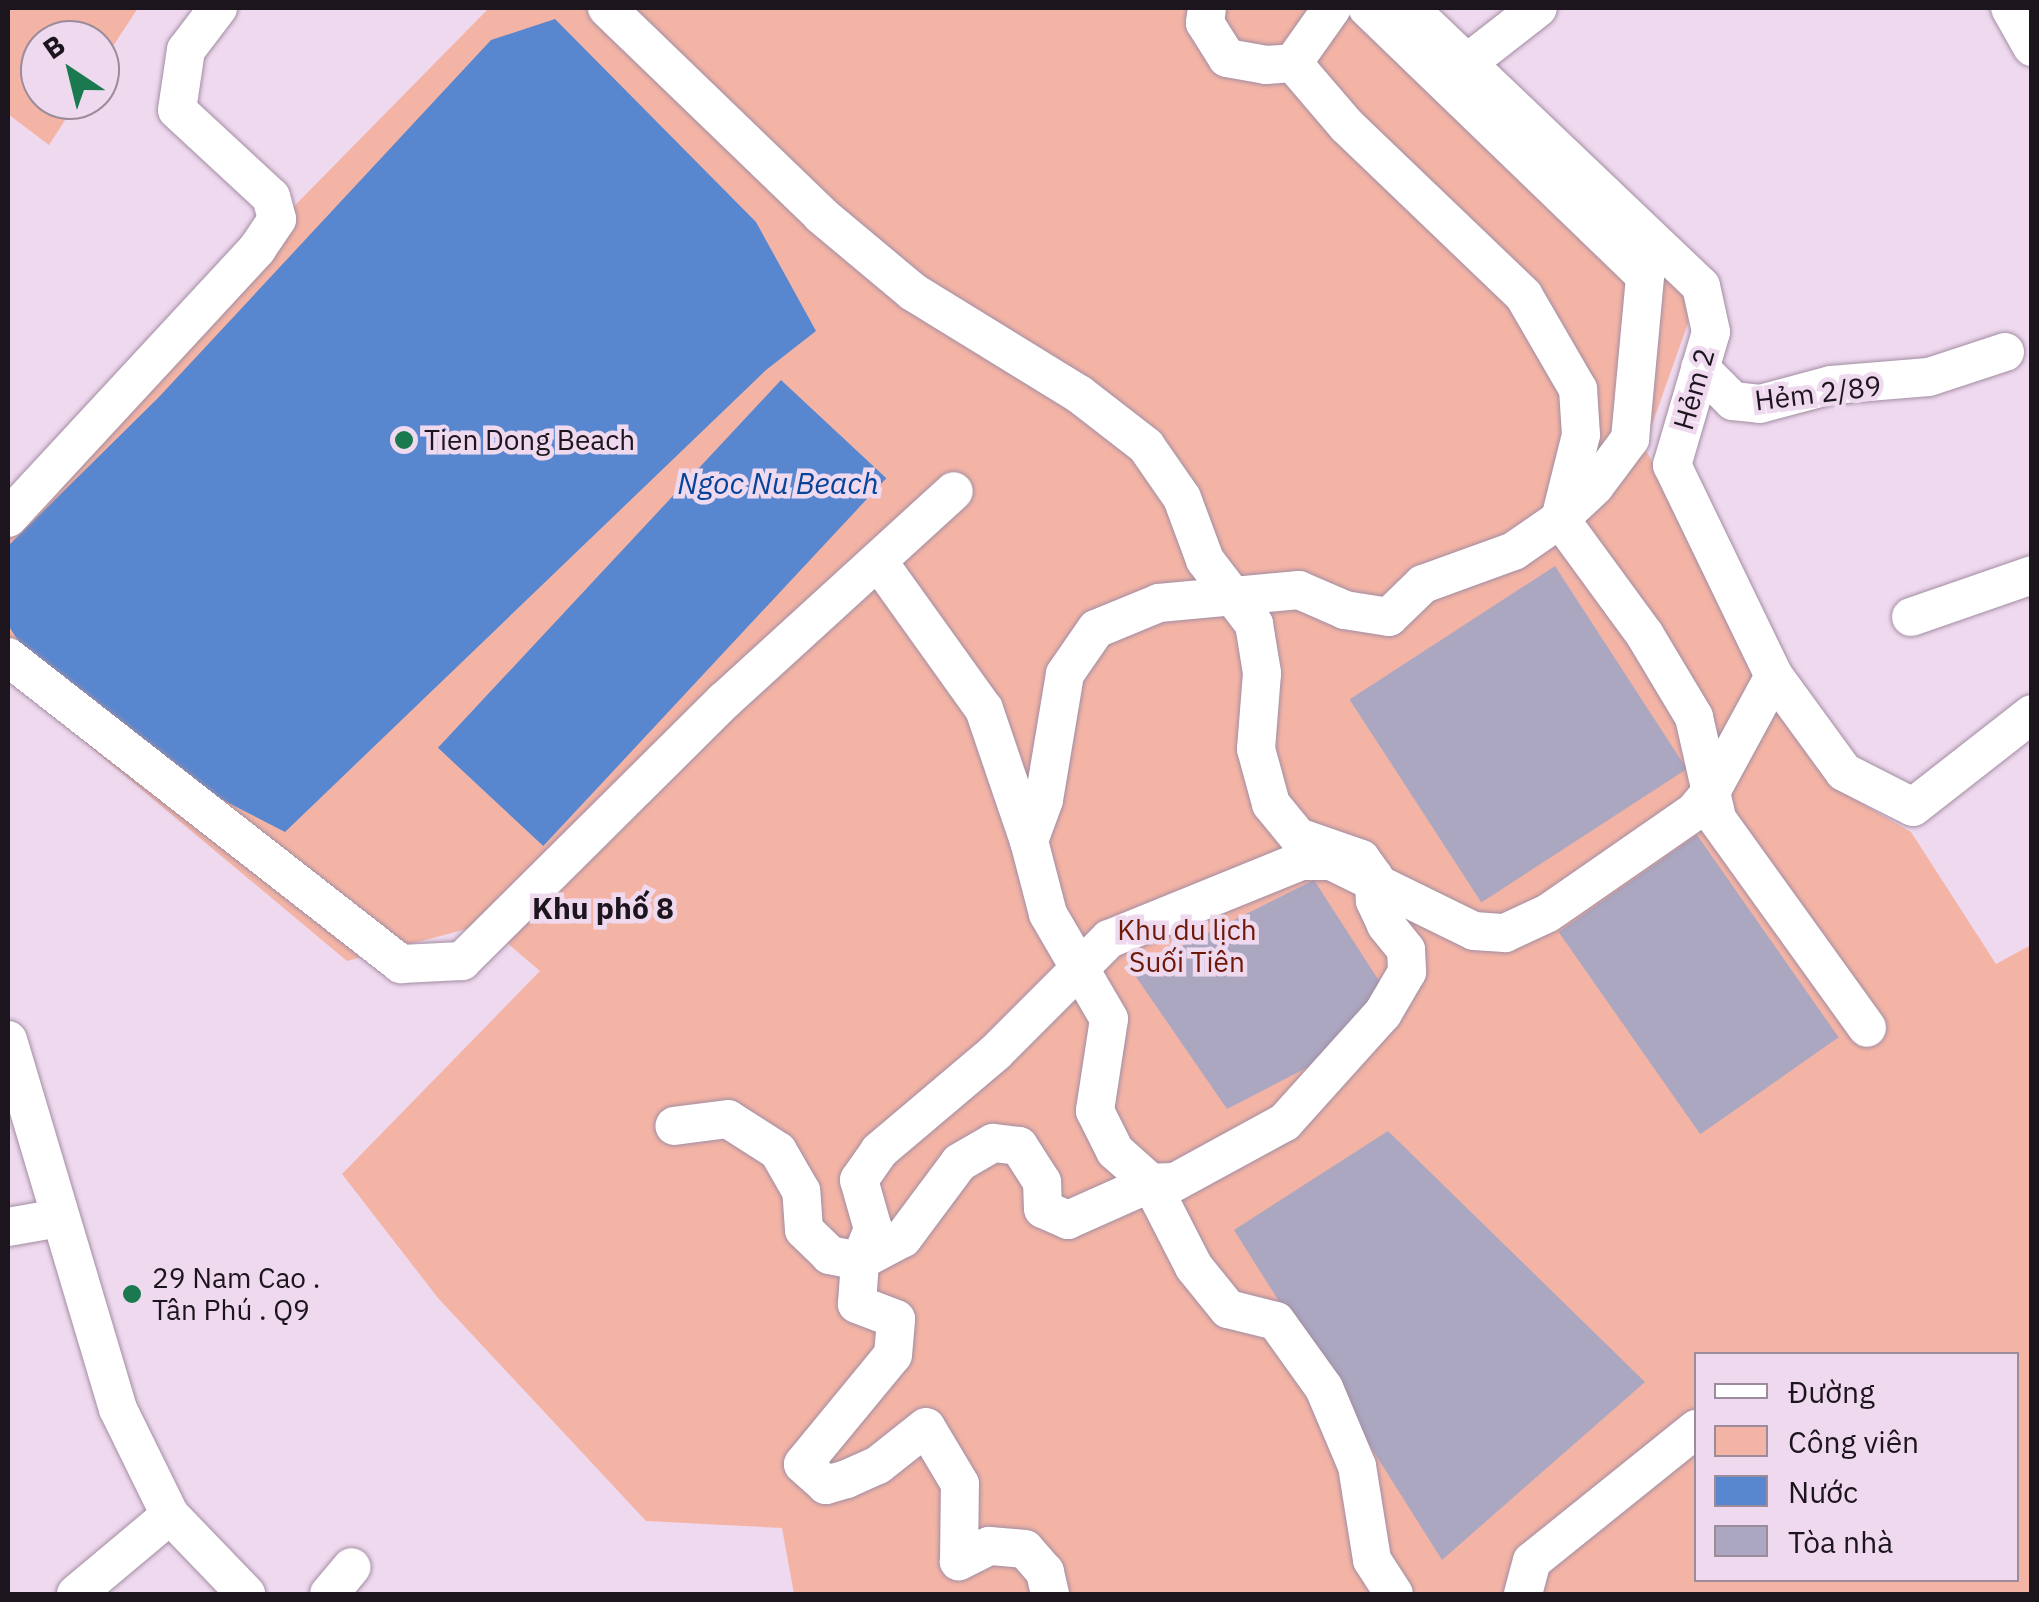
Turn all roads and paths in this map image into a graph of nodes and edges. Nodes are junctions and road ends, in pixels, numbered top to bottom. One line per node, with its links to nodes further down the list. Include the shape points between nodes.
1 (218, 8): 15 (street, via 186,50 178,110 271,197 277,219 258,249)
2 (607, 8): 19 (street, via 821,215 913,292 1079,394 1146,446 1182,498 1205,560)
3 (1207, 8): 10 (street, via 1204,22 1227,58)
4 (1332, 8): 10 (street)
5 (1367, 8): 16 (street, via 1645,276 1630,439)
6 (1408, 8): 11 (street, Hẻm 2)
7 (1538, 8): 11 (street)
8 (2010, 8): 9 (street)
9 (2032, 47)
10 (1293, 63): 16 (street, via 1347,126 1524,296 1551,342 1578,389 1581,435)
11 (1466, 64): 13 (street, Hẻm 2, via 1701,286 1711,332)
12 (2006, 352): 13 (street, Hẻm 2/89, via 1929,377 1831,385 1760,404 1732,401)
13 (1700, 368): 22 (street, Hẻm 2, via 1672,466)
14 (954, 491): 17 (street)
15 (8, 518)
16 (1560, 519): 19 (street, via 1514,551 1423,584 1389,617 1345,610 1299,590); 24 (street, via 1645,635 1694,717)
17 (880, 564): 21 (street, via 846,587 776,661 724,702 462,961 402,964); 25 (street, via 984,708)
18 (2032, 575): 20 (street)
19 (1230, 594): 25 (street, via 1158,603 1096,628 1065,674 1044,800); 26 (street, via 1254,624 1262,673 1256,749 1270,804 1298,838 1345,849)
20 (1911, 618)
21 (8, 657)
22 (1774, 676): 23 (street, Hẻm 2, via 1844,772 1913,807); 24 (street)
23 (2032, 714)
24 (1711, 792): 26 (street, via 1694,812 1548,913 1505,933 1474,931); 28 (street, via 1717,819)
25 (1029, 841): 27 (street, via 1048,914)
26 (1374, 877): 27 (street, via 1331,861 1301,861 1109,938); 31 (street, via 1374,901 1406,950 1407,972 1383,1013 1285,1122 1176,1182)
27 (1079, 970): 31 (street, via 1109,1019 1095,1112 1116,1151); 34 (street, via 879,1151 858,1180 873,1229)
28 (1866, 1028)
29 (8, 1040): 32 (street)
30 (674, 1126): 34 (street, via 728,1119 778,1151 801,1191 804,1230 830,1256)
31 (1152, 1183): 34 (street, via 1068,1220 1043,1209 1042,1182 1019,1146 993,1143 960,1164 903,1238); 40 (street, via 1194,1267 1228,1308 1276,1321 1324,1388 1357,1466 1372,1560)
32 (60, 1218): 33 (street); 36 (street, via 118,1409)
33 (8, 1227)
34 (860, 1261): 39 (street, via 856,1304 896,1319 893,1356 803,1464 826,1485 837,1482 878,1465 926,1427 960,1484 960,1561 989,1546 1025,1549 1044,1572)
35 (1694, 1431): 41 (street, via 1532,1561)
36 (170, 1515): 37 (street); 38 (street)
37 (76, 1594)
38 (246, 1594)
39 (1050, 1594)
40 (1394, 1594)
41 (1524, 1594)

